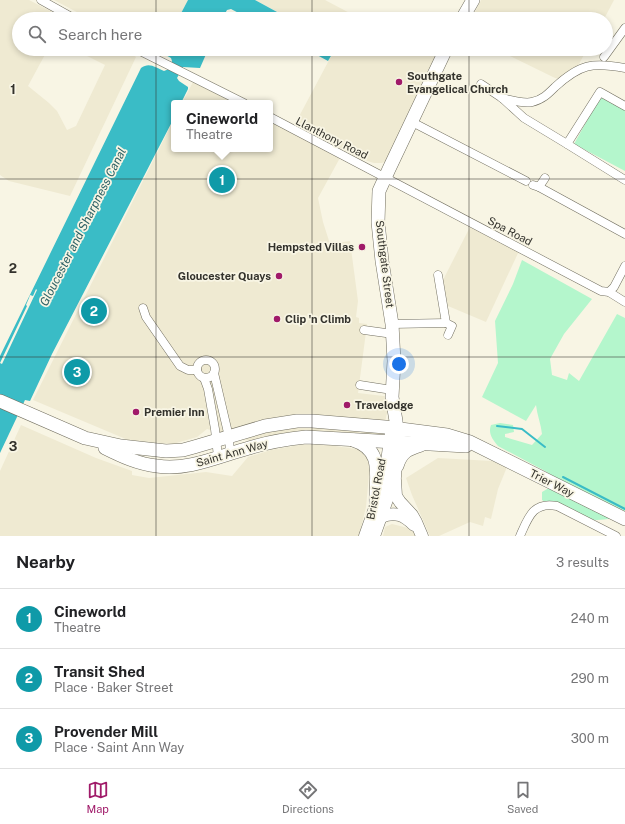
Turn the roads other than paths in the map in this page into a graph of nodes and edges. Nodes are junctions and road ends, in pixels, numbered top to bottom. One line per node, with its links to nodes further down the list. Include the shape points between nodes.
1 (41, 0): 3 (street)
2 (473, 0): 4 (main road)
3 (62, 12)
4 (466, 12)
5 (624, 32): 6 (street)
6 (613, 46)
7 (150, 56): 12 (street)
8 (440, 56): 15 (main road, Southgate Street)
9 (625, 68): 11 (street, via 598,64 583,68 537,101 525,103)
10 (481, 84): 11 (street)
11 (502, 98): 16 (street, via 524,118)
12 (238, 100)
13 (625, 106): 16 (street, via 600,92)
14 (273, 119): 17 (street, Llanthony Road)
15 (412, 122): 17 (main road, Southgate Street); 20 (street, via 513,177)
16 (567, 144): 19 (street)
17 (385, 177): 24 (street, Spa Road, via 601,291); 28 (main road, Southgate Street, via 380,191 378,222)
18 (545, 178): 20 (street)
19 (625, 180)
20 (533, 184): 21 (street)
21 (625, 234)
22 (625, 266): 24 (street)
23 (438, 275): 27 (street)
24 (609, 292): 25 (street, Spa Road)
25 (625, 302)
26 (143, 308): 31 (street, via 146,317 180,366 188,370)
27 (446, 323): 28 (street); 30 (street, via 452,326)
28 (393, 329): 29 (street); 35 (main road, Southgate Street)
29 (364, 330)
30 (448, 335)
31 (197, 370): 32 (street, via 202,361 208,361 214,366); 33 (street)
32 (214, 373): 33 (street); 42 (street)
33 (204, 378): 42 (street)
34 (360, 385): 35 (street)
35 (392, 394): 37 (main road, Southgate Street, via 386,416)
36 (0, 401): 38 (main road, Saint Ann Way)
37 (391, 436): 39 (main road, Saint Ann Way); 40 (main road, Trier Way); 41 (main road, Trier Way, via 458,437); 42 (main road, Saint Ann Way, via 331,422 297,421 265,426); 43 (main road, Bristol Road); 44 (main road, Southgate Street, via 382,496)
38 (86, 438): 42 (main road, Saint Ann Way, via 121,446 166,451); 42 (main road, Saint Ann Way, via 87,441 124,457 158,466 181,467)
39 (344, 438): 42 (main road, Saint Ann Way, via 306,437 284,439 249,448); 44 (main road, via 364,444 374,457 377,471)
40 (429, 443): 41 (main road, Trier Way); 43 (main road, via 403,452)
41 (479, 446): 45 (main road, Trier Way)
42 (222, 447)
43 (396, 471): 44 (main road, Bristol Road); 46 (main road, via 396,496 412,515)
44 (377, 509): 46 (main road, via 388,514 399,514); 47 (main road, Bristol Road); 48 (main road, Bristol Road)
45 (625, 519)
46 (420, 533)
47 (365, 536)
48 (374, 536)
49 (520, 536): 50 (street, via 530,514 539,506 551,504)
50 (616, 536)

